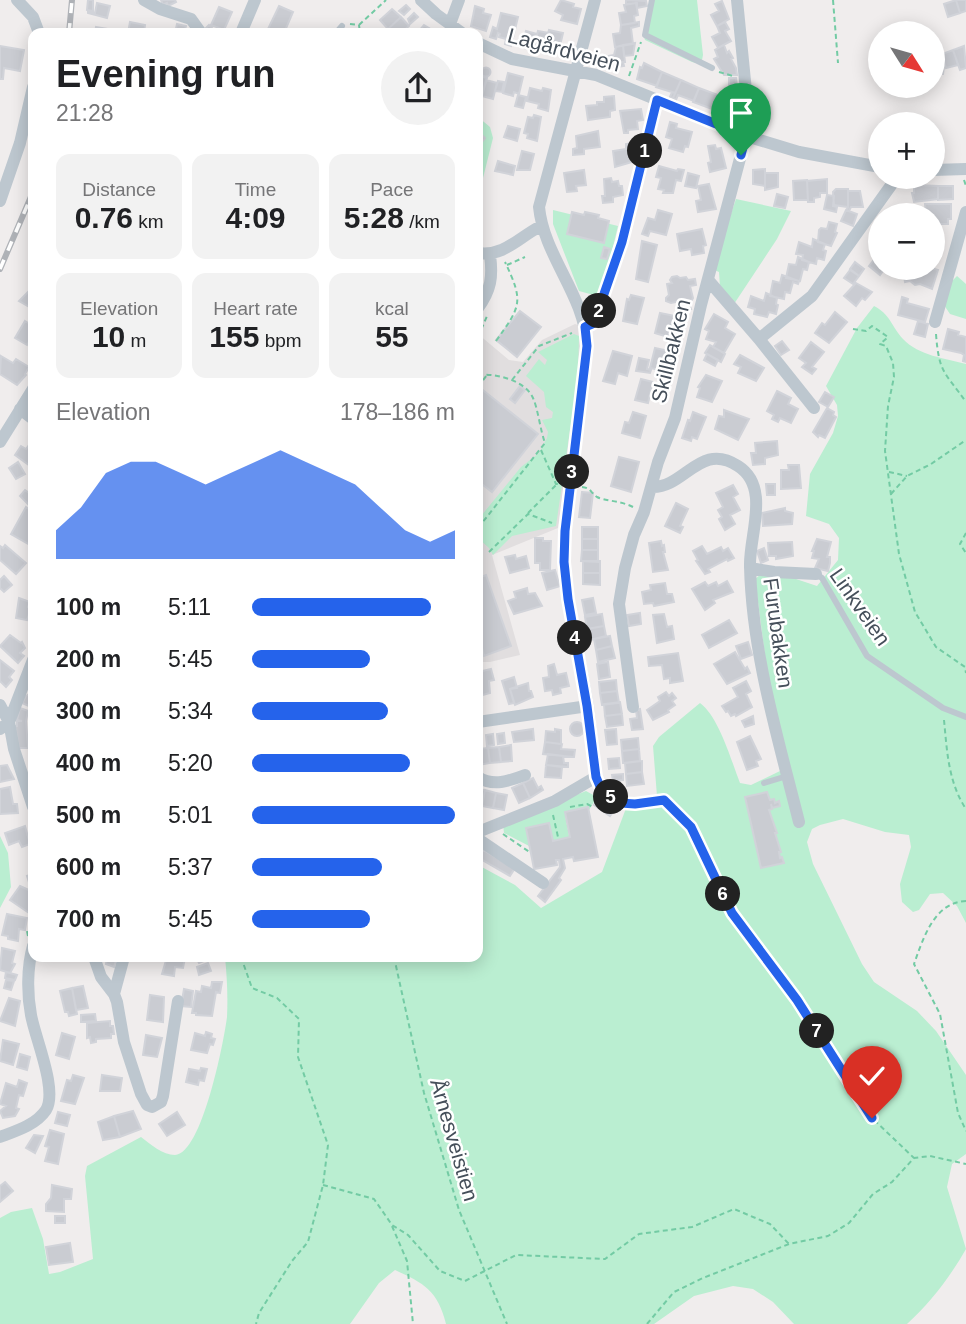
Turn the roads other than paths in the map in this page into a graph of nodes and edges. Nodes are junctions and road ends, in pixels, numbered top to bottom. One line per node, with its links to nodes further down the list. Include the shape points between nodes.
1 (17, 0): 10 (street)
2 (144, 0): 11 (street, via 191,19)
3 (255, 0): 12 (street)
4 (421, 0): 9 (street)
5 (459, 0): 9 (street)
6 (595, 0): 16 (street)
7 (652, 0): 15 (lane, via 645,35)
8 (737, 0): 19 (street, Skillbakken)
9 (450, 24): 13 (street)
10 (37, 28)
11 (198, 28)
12 (243, 28)
13 (455, 28)
14 (483, 45): 16 (street, Lagårdveien, via 512,59)
15 (712, 68)
16 (576, 69): 17 (street, Lagårdveien); 26 (street, via 539,207)
17 (657, 100): 19 (street, Lagårdveien); 31 (street, via 622,242)
18 (28, 109): 24 (street)
19 (746, 136): 20 (street, Lagårdveien); 29 (street, Skillbakken)
20 (868, 165)
21 (966, 169): 22 (street)
22 (945, 170)
23 (888, 189): 33 (street, via 812,296)
24 (0, 201)
25 (966, 212): 27 (street)
26 (541, 226): 28 (street); 44 (street, via 578,304 587,346 564,562)
27 (962, 245): 32 (street)
28 (490, 254): 30 (street, via 493,277)
29 (709, 281): 33 (street); 39 (street, Skillbakken, via 675,418)
30 (483, 300)
31 (596, 317)
32 (935, 322)
33 (759, 339): 35 (street)
34 (28, 397): 36 (street)
35 (814, 408)
36 (20, 409): 37 (street); 38 (street)
37 (28, 415)
38 (0, 443)
39 (652, 487): 40 (street, Furubakken, via 662,488 701,461 714,458 750,475 756,489); 45 (street, Skillbakken, via 634,535 619,604)
40 (750, 568): 41 (street, Linkveien); 50 (street, Furubakken, via 757,642)
41 (816, 574): 46 (lane, Linkveien, via 867,656 943,708)
42 (28, 671): 48 (street)
43 (0, 705): 48 (street)
44 (587, 706): 47 (street); 51 (street)
45 (633, 707)
46 (966, 717)
47 (483, 721)
48 (4, 725): 54 (street)
49 (525, 775): 52 (street, via 501,783)
50 (787, 776): 53 (lane); 56 (street, Furubakken)
51 (596, 777): 55 (street, via 602,791); 57 (street, via 555,801)
52 (483, 779)
53 (764, 783)
54 (28, 791)
55 (621, 803)
56 (799, 822)
57 (483, 830)
58 (483, 842): 59 (street)
59 (543, 883)
60 (30, 962): 65 (street, via 31,1015 49,1085 48,1104 33,1122)
61 (96, 962): 63 (street)
62 (123, 962): 63 (street)
63 (114, 993): 64 (street, via 136,1080 152,1107 163,1096)
64 (178, 1001)
65 (0, 1137)

